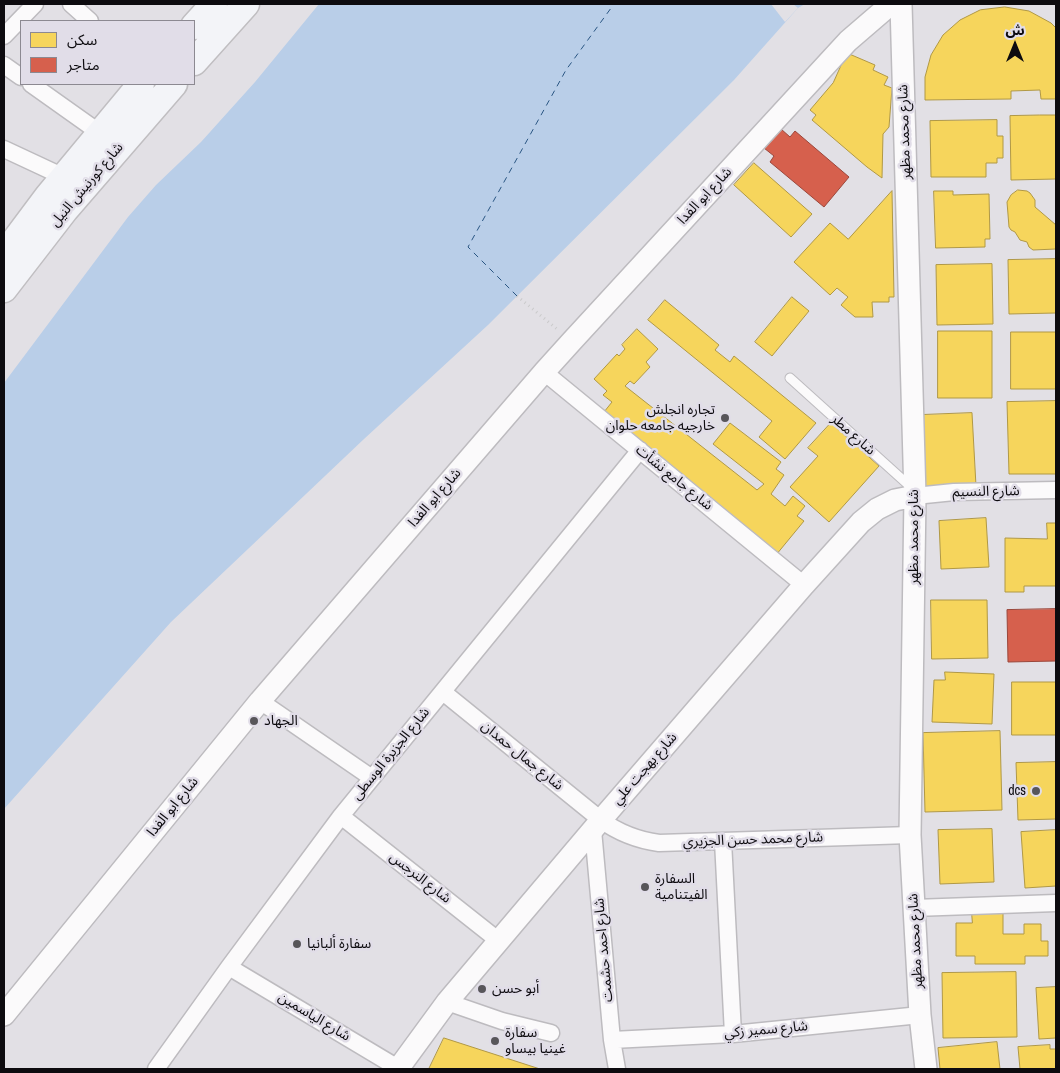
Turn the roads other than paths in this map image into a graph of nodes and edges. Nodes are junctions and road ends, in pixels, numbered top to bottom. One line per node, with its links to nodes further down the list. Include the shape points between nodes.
1 (35, 4): 9 (street)
2 (70, 4): 7 (street)
3 (212, 4): 8 (main road)
4 (246, 4): 10 (main road)
5 (891, 4): 21 (street, شارع ابو الفدا, via 848,41)
6 (901, 4): 25 (street, شارع محمد مظهر)
7 (89, 20)
8 (195, 25)
9 (4, 36)
10 (195, 61)
11 (4, 65): 12 (street)
12 (20, 76)
13 (32, 85): 16 (street)
14 (140, 85): 16 (main road, شارع كورنيش النيل)
15 (173, 85): 20 (main road, شارع كورنيش النيل, via 65,210)
16 (100, 133): 18 (main road, شارع كورنيش النيل)
17 (4, 149): 18 (street)
18 (64, 176): 19 (main road, شارع كورنيش النيل)
19 (6, 249)
20 (4, 289)
21 (544, 372): 23 (street, شارع جامع نشأت); 28 (street, شارع ابو الفدا)
22 (790, 378): 25 (lane, شارع مطر)
23 (640, 450): 26 (street, شارع جامع نشأت); 27 (street, شارع الجزيرة الوسطى)
24 (1056, 490): 25 (street, شارع النسيم)
25 (915, 493): 26 (street, شارع بهجت علي, via 877,509 861,522); 32 (street, شارع محمد مظهر)
26 (804, 585): 31 (street, شارع بهجت علي)
27 (442, 692): 29 (street, شارع الجزيرة الوسطى); 31 (street, شارع جمال حمدان)
28 (260, 701): 29 (street); 39 (street, شارع ابو الفدا)
29 (372, 778): 30 (street, شارع الجزيرة الوسطى)
30 (341, 816): 36 (street, شارع النرجس); 37 (street, شارع الجزيرة الوسطى)
31 (597, 825): 33 (street, شارع محمد حسن الجزيري, via 659,843); 36 (street, شارع بهجت علي); 43 (street, شارع احمد حشمت)
32 (910, 835): 33 (street, شارع محمد حسن الجزيري); 35 (street, شارع محمد مظهر)
33 (723, 841): 42 (street)
34 (1056, 903): 35 (street)
35 (914, 908): 40 (street, شارع محمد مظهر)
36 (499, 941): 38 (street, شارع بهجت علي)
37 (229, 967): 44 (street, شارع الجزيرة الوسطى); 45 (street, شارع الياسمين)
38 (447, 1002): 41 (street); 45 (street, شارع بهجت علي)
39 (4, 1015)
40 (920, 1015): 42 (street, شارع سمير زكي); 47 (street, شارع محمد مظهر)
41 (551, 1033)
42 (733, 1034): 43 (street, شارع سمير زكي)
43 (612, 1040): 46 (street, شارع احمد حشمت)
44 (156, 1069)
45 (398, 1069)
46 (617, 1069)
47 (926, 1069)

